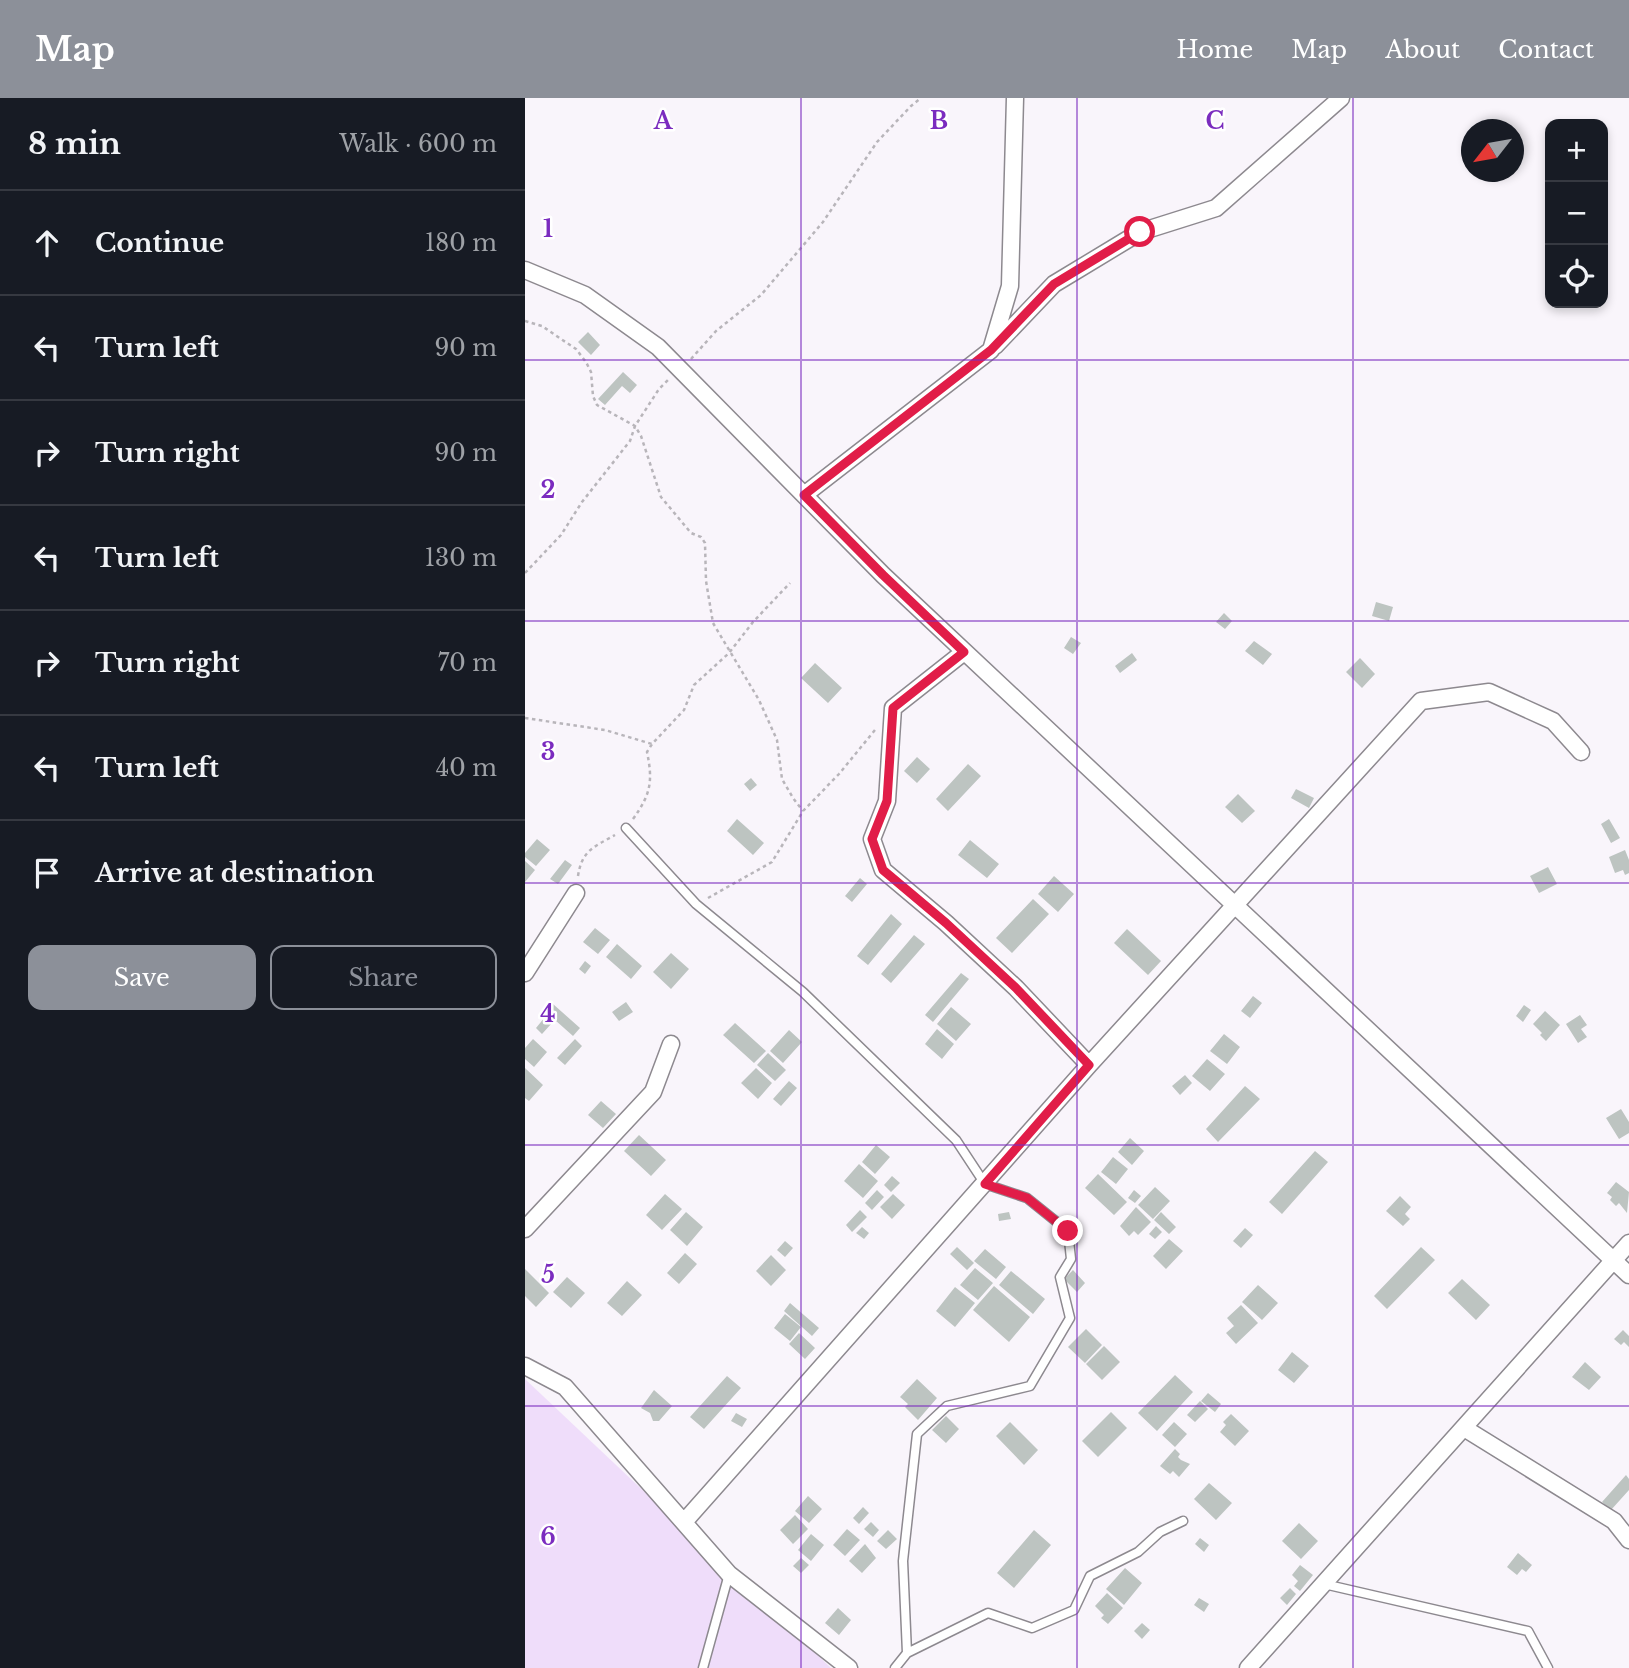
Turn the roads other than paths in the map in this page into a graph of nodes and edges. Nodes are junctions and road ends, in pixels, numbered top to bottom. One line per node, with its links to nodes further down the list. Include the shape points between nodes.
1 (1016, 98): 4 (street, via 1010,286)
2 (1341, 98): 4 (street, via 1216,208 1140,232 1054,284)
3 (525, 270): 5 (street, via 585,295 658,347)
4 (991, 350): 5 (street)
5 (804, 495): 6 (street)
6 (964, 652): 10 (street); 13 (street, via 893,708 887,801 872,839 883,870 1016,988)
7 (1581, 752): 10 (street, via 1553,721 1489,692 1421,701)
8 (626, 828): 14 (lane, via 696,904 803,992 956,1139)
9 (576, 893): 11 (street)
10 (1236, 907): 13 (street); 17 (street)
11 (525, 973)
12 (671, 1044): 15 (street, via 653,1092)
13 (1089, 1065): 14 (street)
14 (985, 1184): 22 (street); 26 (lane, via 1027,1198 1068,1231 1071,1259 1061,1277 1070,1318 1030,1386 947,1406 917,1434 903,1561)
15 (525, 1229)
16 (1629, 1243): 17 (street)
17 (1613, 1261): 18 (street); 20 (street)
18 (1629, 1275)
19 (525, 1366): 22 (street, via 565,1387)
20 (1464, 1428): 23 (street, via 1614,1521); 25 (street)
21 (1183, 1521): 26 (lane, via 1160,1532 1138,1552 1090,1576 1073,1610 1032,1628 988,1613)
22 (684, 1522): 24 (street)
23 (1629, 1539)
24 (729, 1574): 27 (lane); 28 (street)
25 (1324, 1584): 30 (street); 31 (lane, via 1528,1631)
26 (907, 1653): 29 (lane)
27 (703, 1668)
28 (849, 1668)
29 (895, 1668)
30 (1248, 1668)
31 (1548, 1668)

